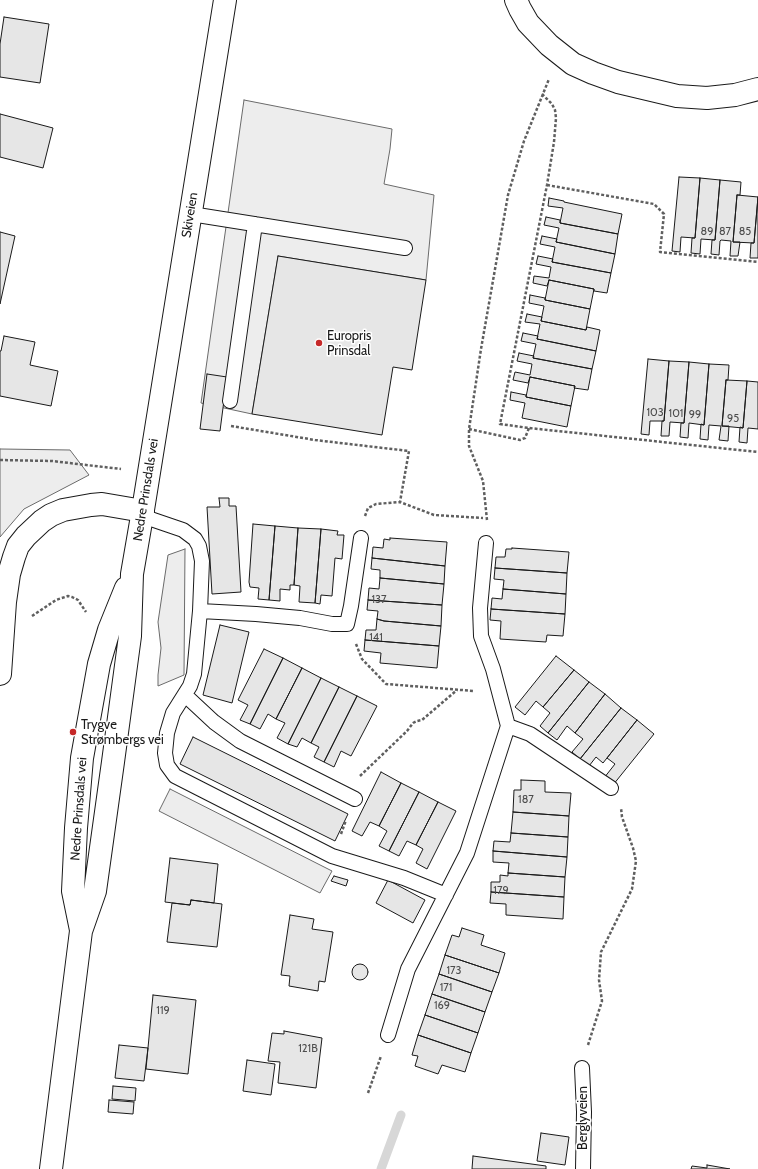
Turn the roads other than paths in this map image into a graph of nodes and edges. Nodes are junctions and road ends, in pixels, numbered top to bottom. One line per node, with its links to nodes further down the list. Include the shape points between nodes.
1 (225, 0): 4 (main road, Skiveien)
2 (516, 0): 3 (main road, via 528,23 548,44 573,64 593,73 618,82 677,96 708,98)
3 (758, 89)
4 (190, 214): 5 (lane); 8 (main road, Skiveien)
5 (255, 224): 6 (lane); 7 (lane)
6 (405, 248)
7 (230, 401)
8 (156, 431): 9 (main road, Nedre Prinsdals vei)
9 (143, 514): 12 (main road, Nedre Prinsdals vei); 13 (lane, via 183,530 199,546 202,561); 14 (main road, via 102,504 63,510 42,521 26,536 18,546 10,566)
10 (361, 538): 13 (lane, via 352,606 347,624)
11 (486, 543): 16 (lane, via 480,608 481,636 493,669)
12 (132, 574): 20 (main road, Nedre Prinsdals vei, via 130,636 95,891); 20 (main road, Nedre Prinsdals vei, via 109,630 99,664 82,758 73,891)
13 (200, 611): 15 (lane, via 194,674)
14 (0, 674)
15 (185, 695): 18 (lane, via 214,722 240,741); 19 (lane, via 173,713 167,733 167,765 175,776 332,856 404,878)
16 (508, 726): 17 (lane, via 530,734); 19 (lane, via 467,853)
17 (611, 788)
18 (355, 799)
19 (446, 895): 21 (lane, via 408,970)
20 (82, 931): 23 (main road, Nedre Prinsdals vei)
21 (388, 1034)
22 (582, 1068): 24 (lane, Berglyveien)
23 (51, 1169)
24 (583, 1169)

